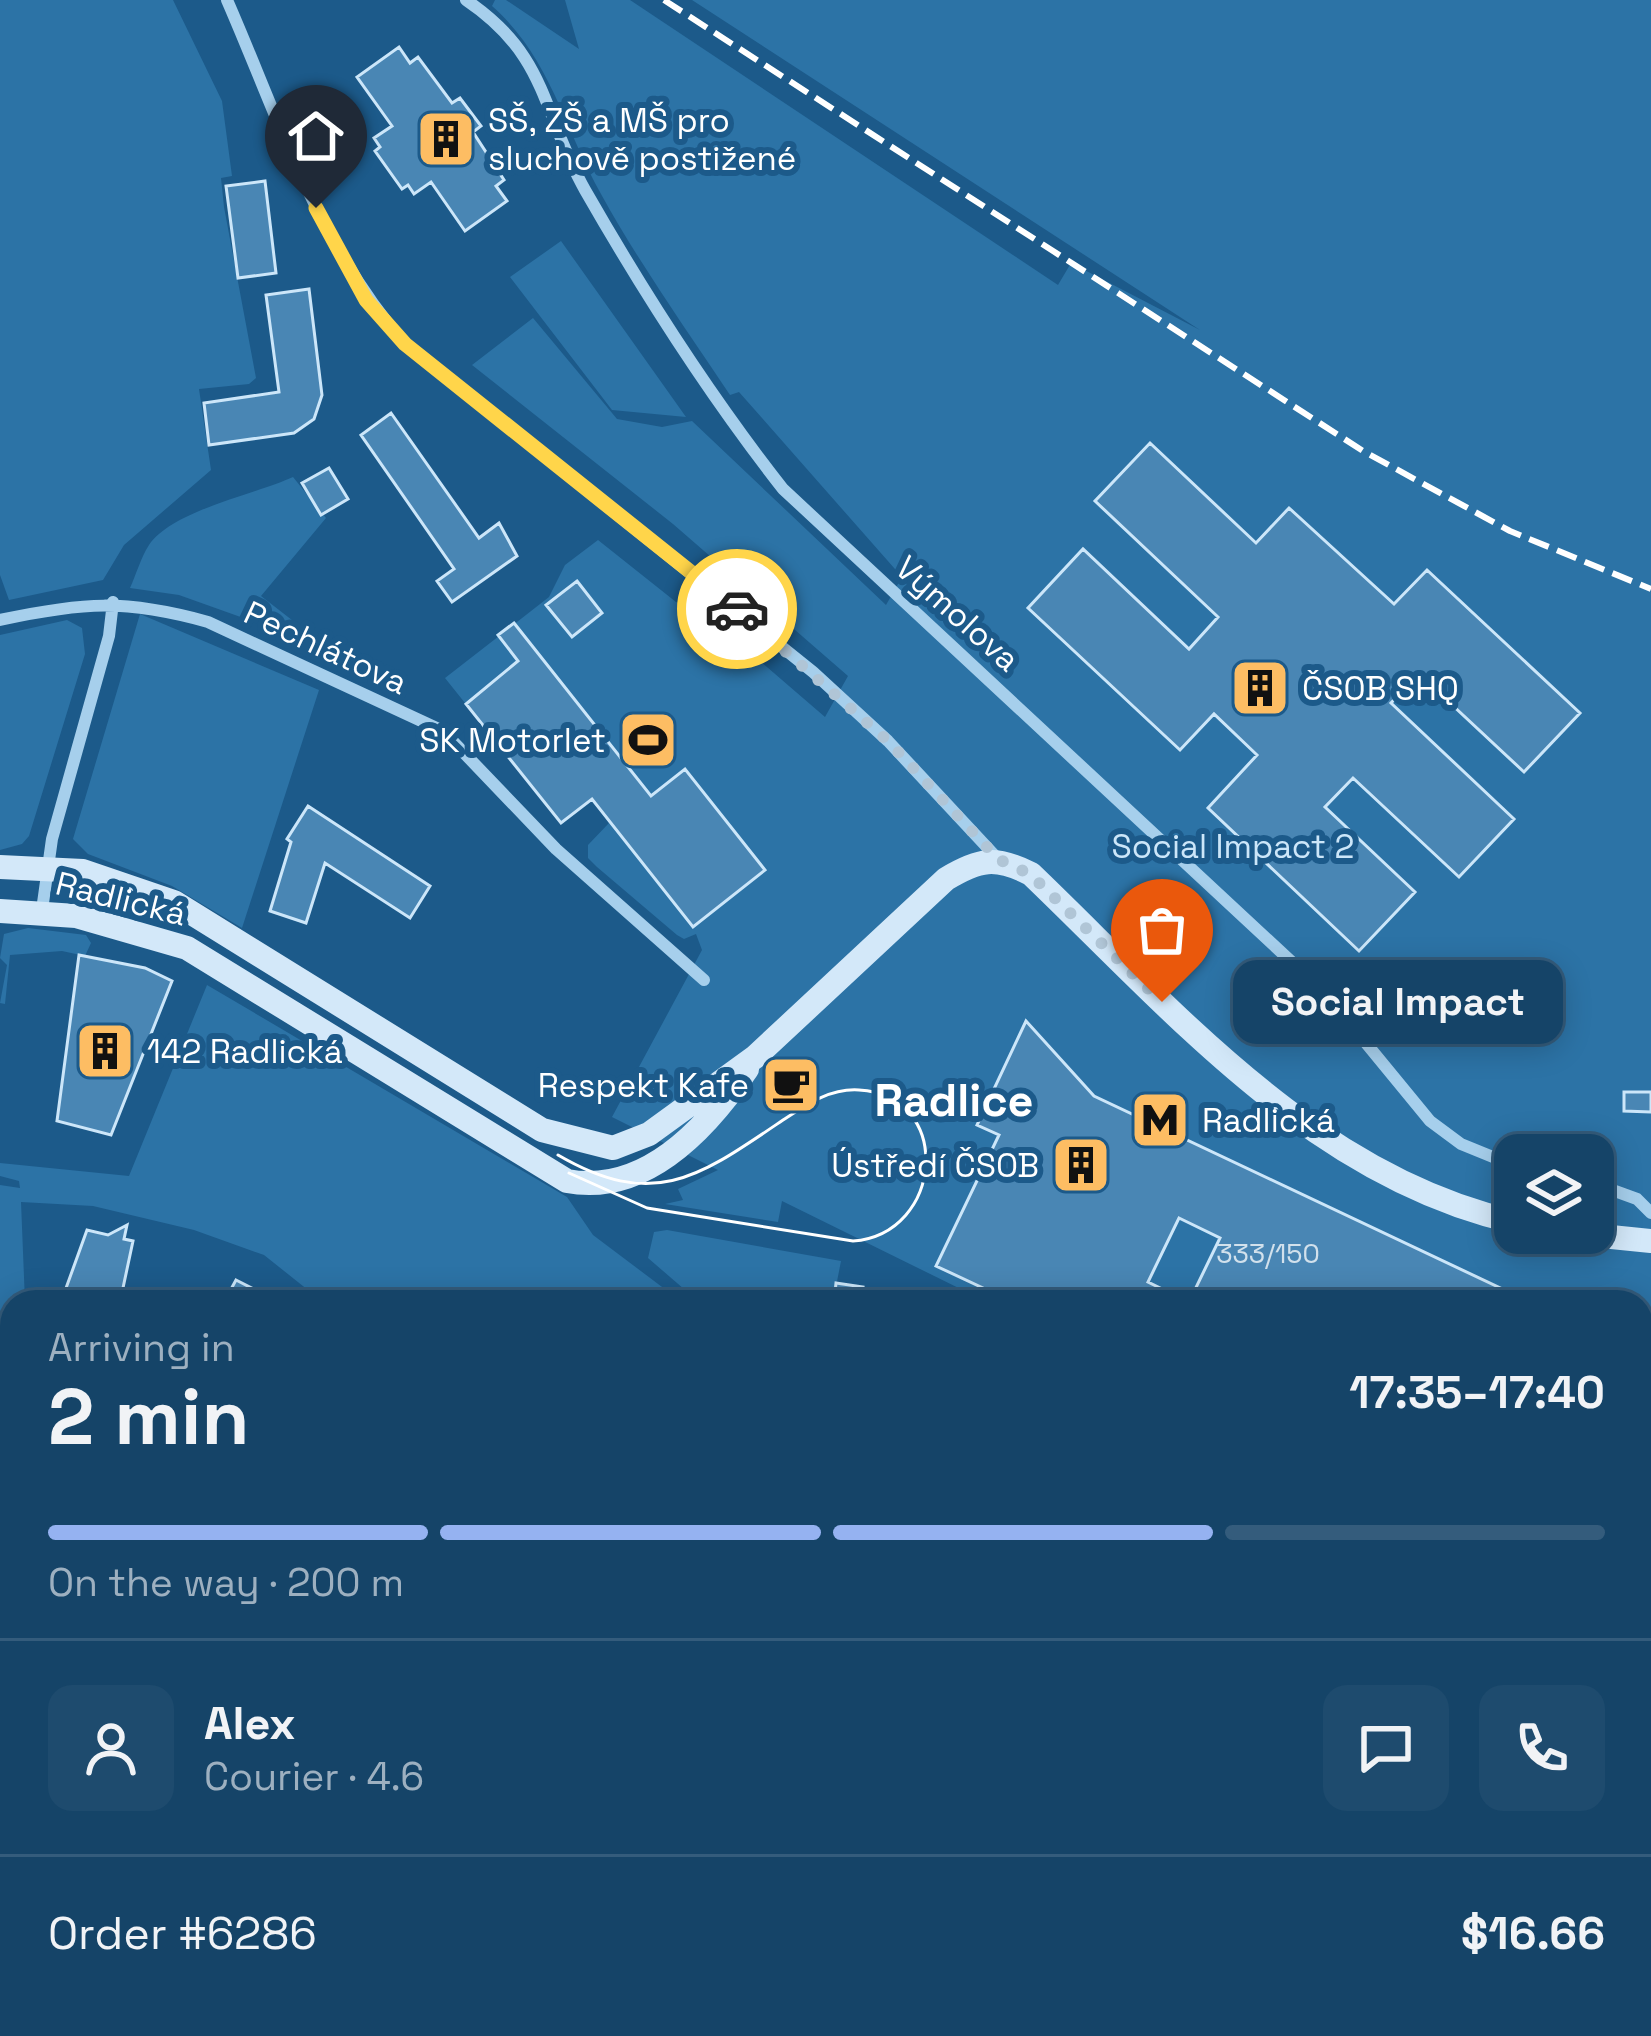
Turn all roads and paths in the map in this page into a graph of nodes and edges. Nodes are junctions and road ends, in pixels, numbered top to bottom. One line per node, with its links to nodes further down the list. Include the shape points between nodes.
1 (227, 0): 5 (street, via 333,247 405,344 813,672)
2 (473, 2): 12 (street, Výmolova, via 520,44 583,186 783,489 1324,992 1430,1121)
3 (113, 602): 4 (street, Pechlátova); 6 (street); 10 (street, Pechlátova, via 208,622 442,731 556,849)
4 (0, 620)
5 (998, 859): 11 (main road, Radlická, via 946,879); 15 (main road, via 1030,874 1235,1070 1318,1133 1431,1194)
6 (48, 867): 7 (main road, Radlická); 9 (street); 11 (main road, Radlická, via 174,902 570,1142 635,1142)
7 (0, 868)
8 (0, 910): 9 (main road, Radlická)
9 (42, 910): 11 (main road, Radlická, via 152,934 209,959 567,1180 613,1182 656,1165 721,1108)
10 (704, 980)
11 (755, 1057)
12 (1494, 1157)
13 (1614, 1191): 14 (street)
14 (1651, 1213)
15 (1494, 1215)
16 (1614, 1237): 17 (main road)
17 (1651, 1241)

